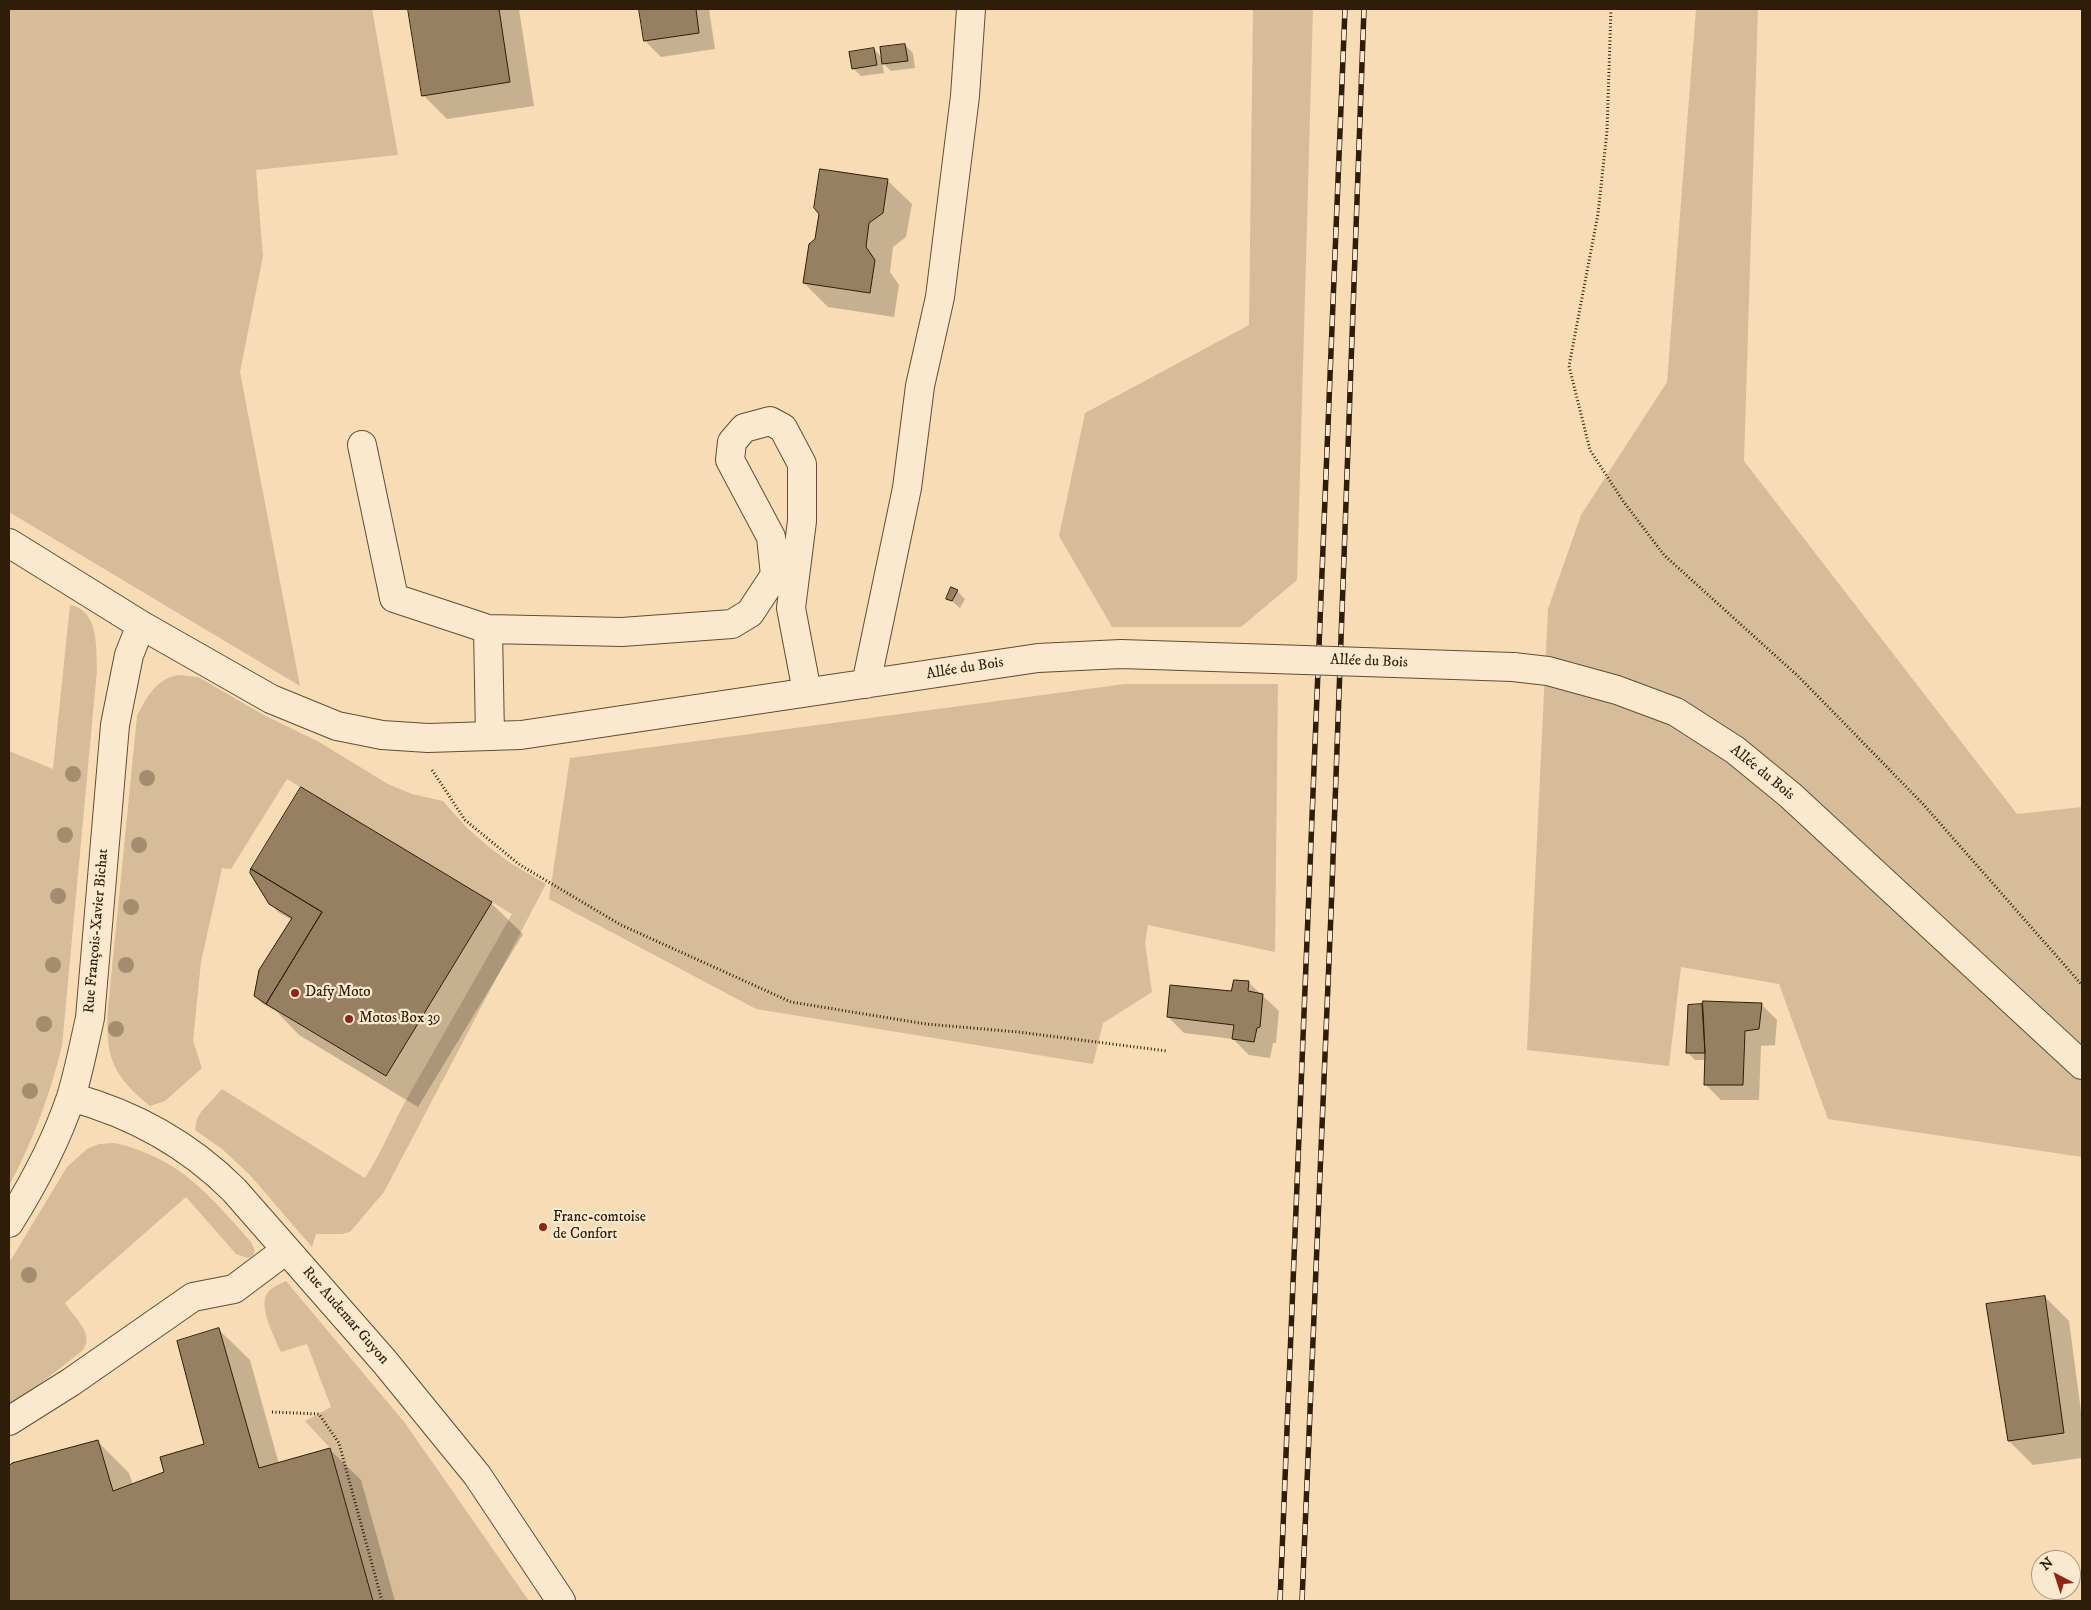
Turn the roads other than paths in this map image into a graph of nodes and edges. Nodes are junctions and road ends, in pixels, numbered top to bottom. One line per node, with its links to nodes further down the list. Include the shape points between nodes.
1 (971, 9): 6 (street, via 965,96 940,297 920,386 907,488)
2 (362, 445): 5 (street, via 394,598)
3 (9, 543): 4 (street, Allée du Bois)
4 (141, 625): 8 (street, Allée du Bois, via 271,699 337,726 428,738); 10 (street, Rue François-Xavier Bichat, via 129,655 115,725 90,1018)
5 (488, 629): 7 (street, via 622,632 732,624 750,613 776,575 771,537 730,460 732,442 744,428 770,421 783,428 802,464 802,521 791,608); 8 (street)
6 (866, 684): 7 (street, Allée du Bois); 9 (street, Allée du Bois, bridge, via 1038,658 1121,654 1512,667 1578,678 1676,712 1736,750 1796,801)
7 (807, 692): 8 (street, Allée du Bois)
8 (490, 736)
9 (2082, 1065)
10 (71, 1097): 11 (street, Rue François-Xavier Bichat, via 54,1142); 12 (street, Rue Audemar Guyon, via 95,1103 177,1142 213,1169)
11 (9, 1224)
12 (286, 1250): 13 (street, via 234,1289 193,1297); 14 (street, Rue Audemar Guyon, via 384,1361 477,1476)
13 (9, 1421)
14 (561, 1601)

